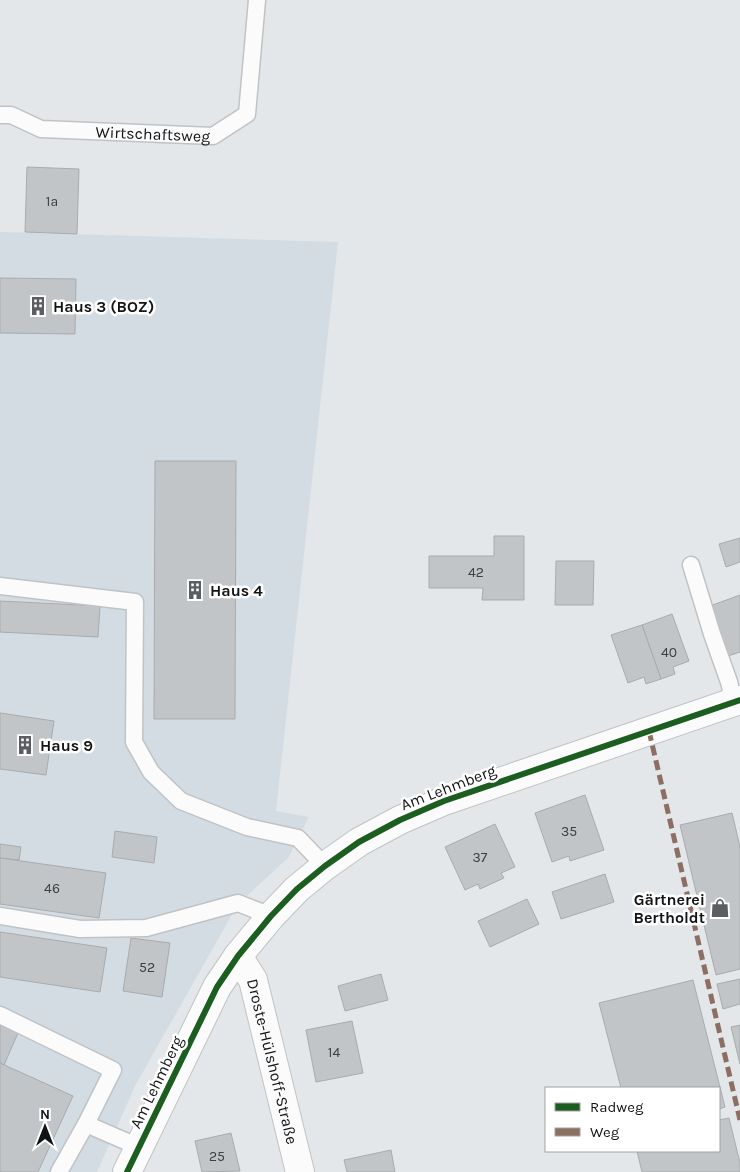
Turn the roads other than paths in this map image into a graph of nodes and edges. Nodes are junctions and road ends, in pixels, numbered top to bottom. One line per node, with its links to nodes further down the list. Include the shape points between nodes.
1 (257, 0): 2 (lane, Wirtschaftsweg, via 247,114 213,136 41,129 11,115)
2 (0, 115)
3 (691, 565): 5 (lane)
4 (0, 586): 6 (lane, via 135,602 134,742 150,772 181,801 247,827 298,838)
5 (737, 701): 6 (street, Am Lehmberg, via 444,801 359,842)
6 (325, 866): 8 (street, Am Lehmberg)
7 (0, 916): 8 (lane, via 80,929 146,928 238,904)
8 (271, 916): 9 (street, Am Lehmberg)
9 (238, 956): 12 (street, Am Lehmberg, via 217,987); 15 (street, Droste-Hülshoff-Straße, via 253,980)
10 (0, 1015): 11 (lane, via 113,1070)
11 (86, 1124): 12 (lane); 13 (lane)
12 (139, 1147): 14 (street, Am Lehmberg)
13 (59, 1172)
14 (127, 1172)
15 (300, 1172)

